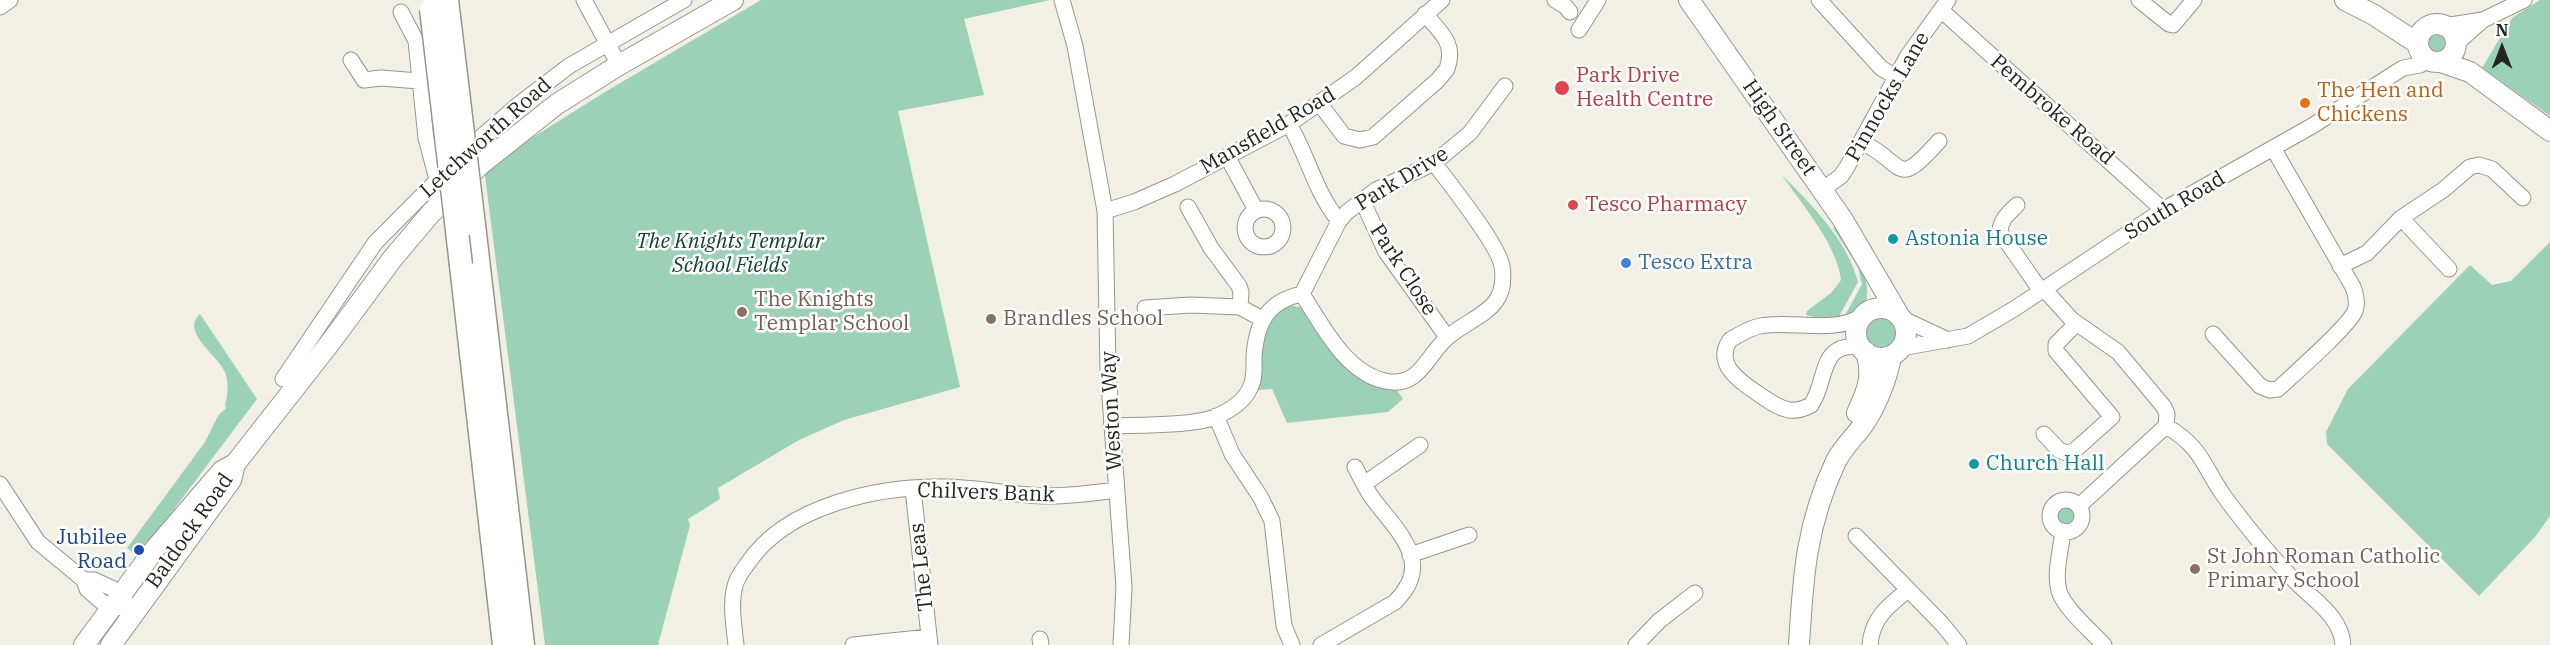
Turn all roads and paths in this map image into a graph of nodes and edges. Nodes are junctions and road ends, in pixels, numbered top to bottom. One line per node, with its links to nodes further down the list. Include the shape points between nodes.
1 (10, 0): 17 (street)
2 (584, 0): 23 (street)
3 (684, 0): 23 (street, Letchworth Road)
4 (733, 0): 26 (main road, Letchworth Road)
5 (1062, 0): 46 (street, Weston Way, via 1075,46)
6 (1442, 0): 20 (street, Mansfield Road)
7 (1555, 0): 19 (street)
8 (1598, 0): 22 (street)
9 (1689, 0): 39 (main road, High Street)
10 (1819, 0): 27 (street, via 1881,68)
11 (2139, 0): 12 (street, via 2173,25)
12 (2194, 0)
13 (2345, 0): 24 (main road)
14 (2524, 0): 21 (street)
15 (436, 3): 91 (highway, bridge); 92 (highway, bridge, via 474,225)
16 (1944, 3): 27 (street, Pinnocks Lane); 45 (street, Pembroke Road)
17 (0, 7)
18 (401, 12): 28 (street, via 416,41)
19 (1570, 12)
20 (1425, 14): 30 (street, Mansfield Road); 30 (street, via 1450,46 1448,69 1380,133 1366,140 1344,136)
21 (2483, 20): 24 (street, South Road); 24 (street)
22 (1579, 30)
23 (605, 44): 26 (street); 38 (street, Letchworth Road, via 518,105)
24 (2436, 45): 32 (main road, via 2468,63 2470,72); 35 (street, South Road, via 2420,65 2403,68)
25 (351, 60): 28 (street, via 364,80)
26 (619, 65): 50 (main road, Letchworth Road, via 557,104 495,151 431,213)
27 (1896, 77): 34 (street, Pinnocks Lane)
28 (419, 81): 38 (street, via 426,138)
29 (1505, 86): 37 (street, Park Drive, via 1470,133)
30 (1320, 104): 31 (street, Mansfield Road)
31 (1289, 124): 36 (street, Mansfield Road); 48 (street, via 1305,152 1319,192)
32 (2550, 131)
33 (1939, 141): 34 (street, via 1909,170 1900,169)
34 (1862, 142): 39 (street, Pinnocks Lane, via 1841,176)
35 (2272, 148): 45 (street, South Road); 52 (street)
36 (1228, 158): 44 (street); 46 (street, Mansfield Road, via 1134,202)
37 (1434, 163): 41 (street, Park Drive); 63 (street, via 1495,248 1503,278 1501,293 1491,308)
38 (437, 179): 49 (street, Letchworth Road)
39 (1822, 190): 51 (main road, High Street)
40 (2523, 198): 47 (street, via 2492,170 2474,166)
41 (1362, 200): 48 (street, Park Drive); 63 (street, Park Close, via 1386,252)
42 (2017, 205): 54 (street, via 2004,218 2000,232)
43 (1188, 207): 56 (street, via 1240,289)
44 (1256, 210)
45 (2163, 210): 54 (street, South Road)
46 (1105, 211): 69 (street, Weston Way)
47 (2401, 218): 52 (street, via 2367,253); 53 (street)
48 (1339, 221): 55 (street, Park Drive)
49 (375, 243): 50 (street); 67 (street, Letchworth Road)
50 (393, 258): 74 (main road, Letchworth Road)
51 (1867, 259): 58 (main road, High Street, via 1871,282); 59 (main road, High Street)
52 (2340, 266): 62 (street, via 2354,287 2355,312 2278,389 2260,386)
53 (2449, 269)
54 (2042, 290): 61 (street); 64 (street, South Road, via 1968,336)
55 (1302, 294): 60 (street, via 1284,300); 63 (street, via 1335,344 1362,371 1384,381 1401,382 1417,374)
56 (1240, 307): 57 (street); 60 (street)
57 (1145, 308)
58 (1865, 314): 59 (main road, via 1878,307); 65 (main road, via 1856,332); 65 (street, via 1840,325 1758,326 1730,340 1726,353 1732,375 1781,408 1801,410 1812,405 1820,392 1828,358 1834,351 1846,347)
59 (1900, 316): 64 (street); 66 (main road, via 1907,329 1906,339)
60 (1262, 319): 68 (street, via 1250,388 1239,403)
61 (2076, 324): 70 (street, via 2118,352 2164,407); 71 (street, via 2056,344 2056,351 2117,413 2074,451 2059,450)
62 (2213, 334)
63 (1447, 337)
64 (1948, 340): 66 (street, South Road)
65 (1863, 350): 66 (main road, via 1882,358); 72 (main road, via 1871,367 1870,376)
66 (1896, 352): 72 (main road, via 1879,395 1861,427)
67 (283, 379)
68 (1216, 416): 69 (street); 96 (street, via 1232,454 1272,521 1284,626)
69 (1111, 426): 79 (street, Weston Way)
70 (2166, 426): 80 (street); 103 (street, via 2193,447 2250,530 2333,617)
71 (2044, 434)
72 (1846, 443): 99 (main road, via 1818,504 1809,536)
73 (1420, 445): 77 (street)
74 (235, 464): 87 (main road, Baldock Road, via 231,480)
75 (1355, 467): 77 (street)
76 (0, 484): 87 (street, via 38,542 84,580 87,589)
77 (1364, 484): 84 (street)
78 (913, 489): 79 (street, Chilvers Bank, via 965,488 1048,496); 88 (street, The Leas); 93 (street, Chilvers Bank, via 853,498 826,507 796,520 762,545 739,575 734,589)
79 (1116, 490): 95 (street, Weston Way, via 1124,587)
80 (2079, 506): 81 (street, via 2079,525); 81 (street, via 2067,500 2053,507 2052,522)
81 (2063, 531): 102 (street, via 2059,590)
82 (1469, 535): 84 (street)
83 (1856, 536): 85 (street)
84 (1410, 555): 97 (street, via 1412,573 1404,594)
85 (1908, 590): 100 (street, via 1882,612); 101 (street)
86 (1695, 594): 98 (street, via 1659,621)
87 (124, 605): 89 (main road, Baldock Road); 90 (main road, Baldock Road)
88 (930, 641): 94 (street)
89 (84, 645)
90 (111, 645)
91 (504, 645)
92 (523, 645)
93 (736, 645)
94 (853, 645)
95 (1121, 645)
96 (1292, 645)
97 (1321, 645)
98 (1636, 645)
99 (1799, 645)
100 (1870, 645)
101 (1959, 645)
102 (2104, 645)
103 (2343, 645)

